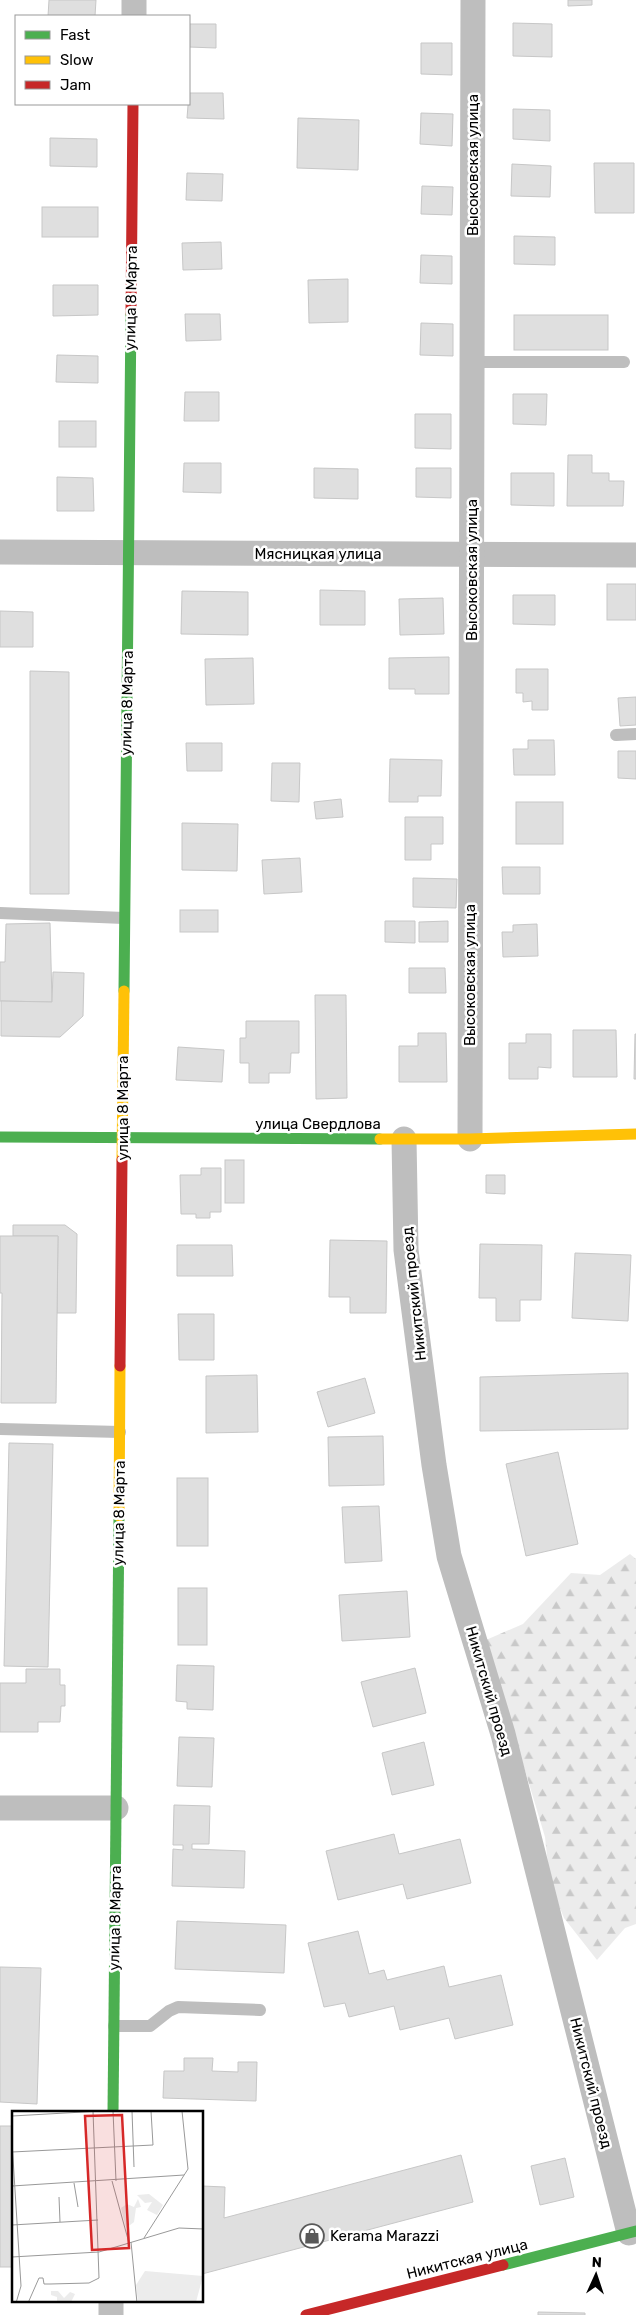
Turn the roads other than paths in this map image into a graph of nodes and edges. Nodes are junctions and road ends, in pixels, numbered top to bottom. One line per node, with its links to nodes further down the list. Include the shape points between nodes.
1 (134, 0): 3 (street)
2 (473, 0): 5 (street, Высоковская улица)
3 (134, 15)
4 (133, 105): 8 (street, улица 8 Марта)
5 (472, 362): 6 (lane); 9 (street, Высоковская улица)
6 (624, 362)
7 (0, 552): 8 (street, Мясницкая улица)
8 (129, 553): 9 (street, Мясницкая улица); 14 (street, улица 8 Марта)
9 (472, 554): 10 (street, Мясницкая улица); 19 (street, Высоковская улица)
10 (636, 555)
11 (636, 734): 12 (lane)
12 (616, 735)
13 (0, 913): 14 (lane)
14 (124, 918): 17 (street, улица 8 Марта)
15 (636, 1134): 19 (street, улица Свердлова)
16 (0, 1137): 17 (street, улица Свердлова)
17 (123, 1137): 18 (street, улица Свердлова); 21 (street, улица 8 Марта)
18 (404, 1139): 19 (street, улица Свердлова); 27 (street, Никитский проезд, via 406,1250 449,1556 503,1734)
19 (470, 1139)
20 (0, 1429): 21 (lane)
21 (120, 1432): 23 (street, улица 8 Марта)
22 (0, 1808): 23 (street)
23 (116, 1808): 25 (street, улица 8 Марта)
24 (260, 2010): 25 (lane, via 178,2008 150,2026)
25 (114, 2026): 26 (street, улица 8 Марта)
26 (113, 2111)
27 (633, 2232): 30 (street, Никитская улица)
28 (111, 2302): 29 (street)
29 (111, 2315)
30 (306, 2315)

